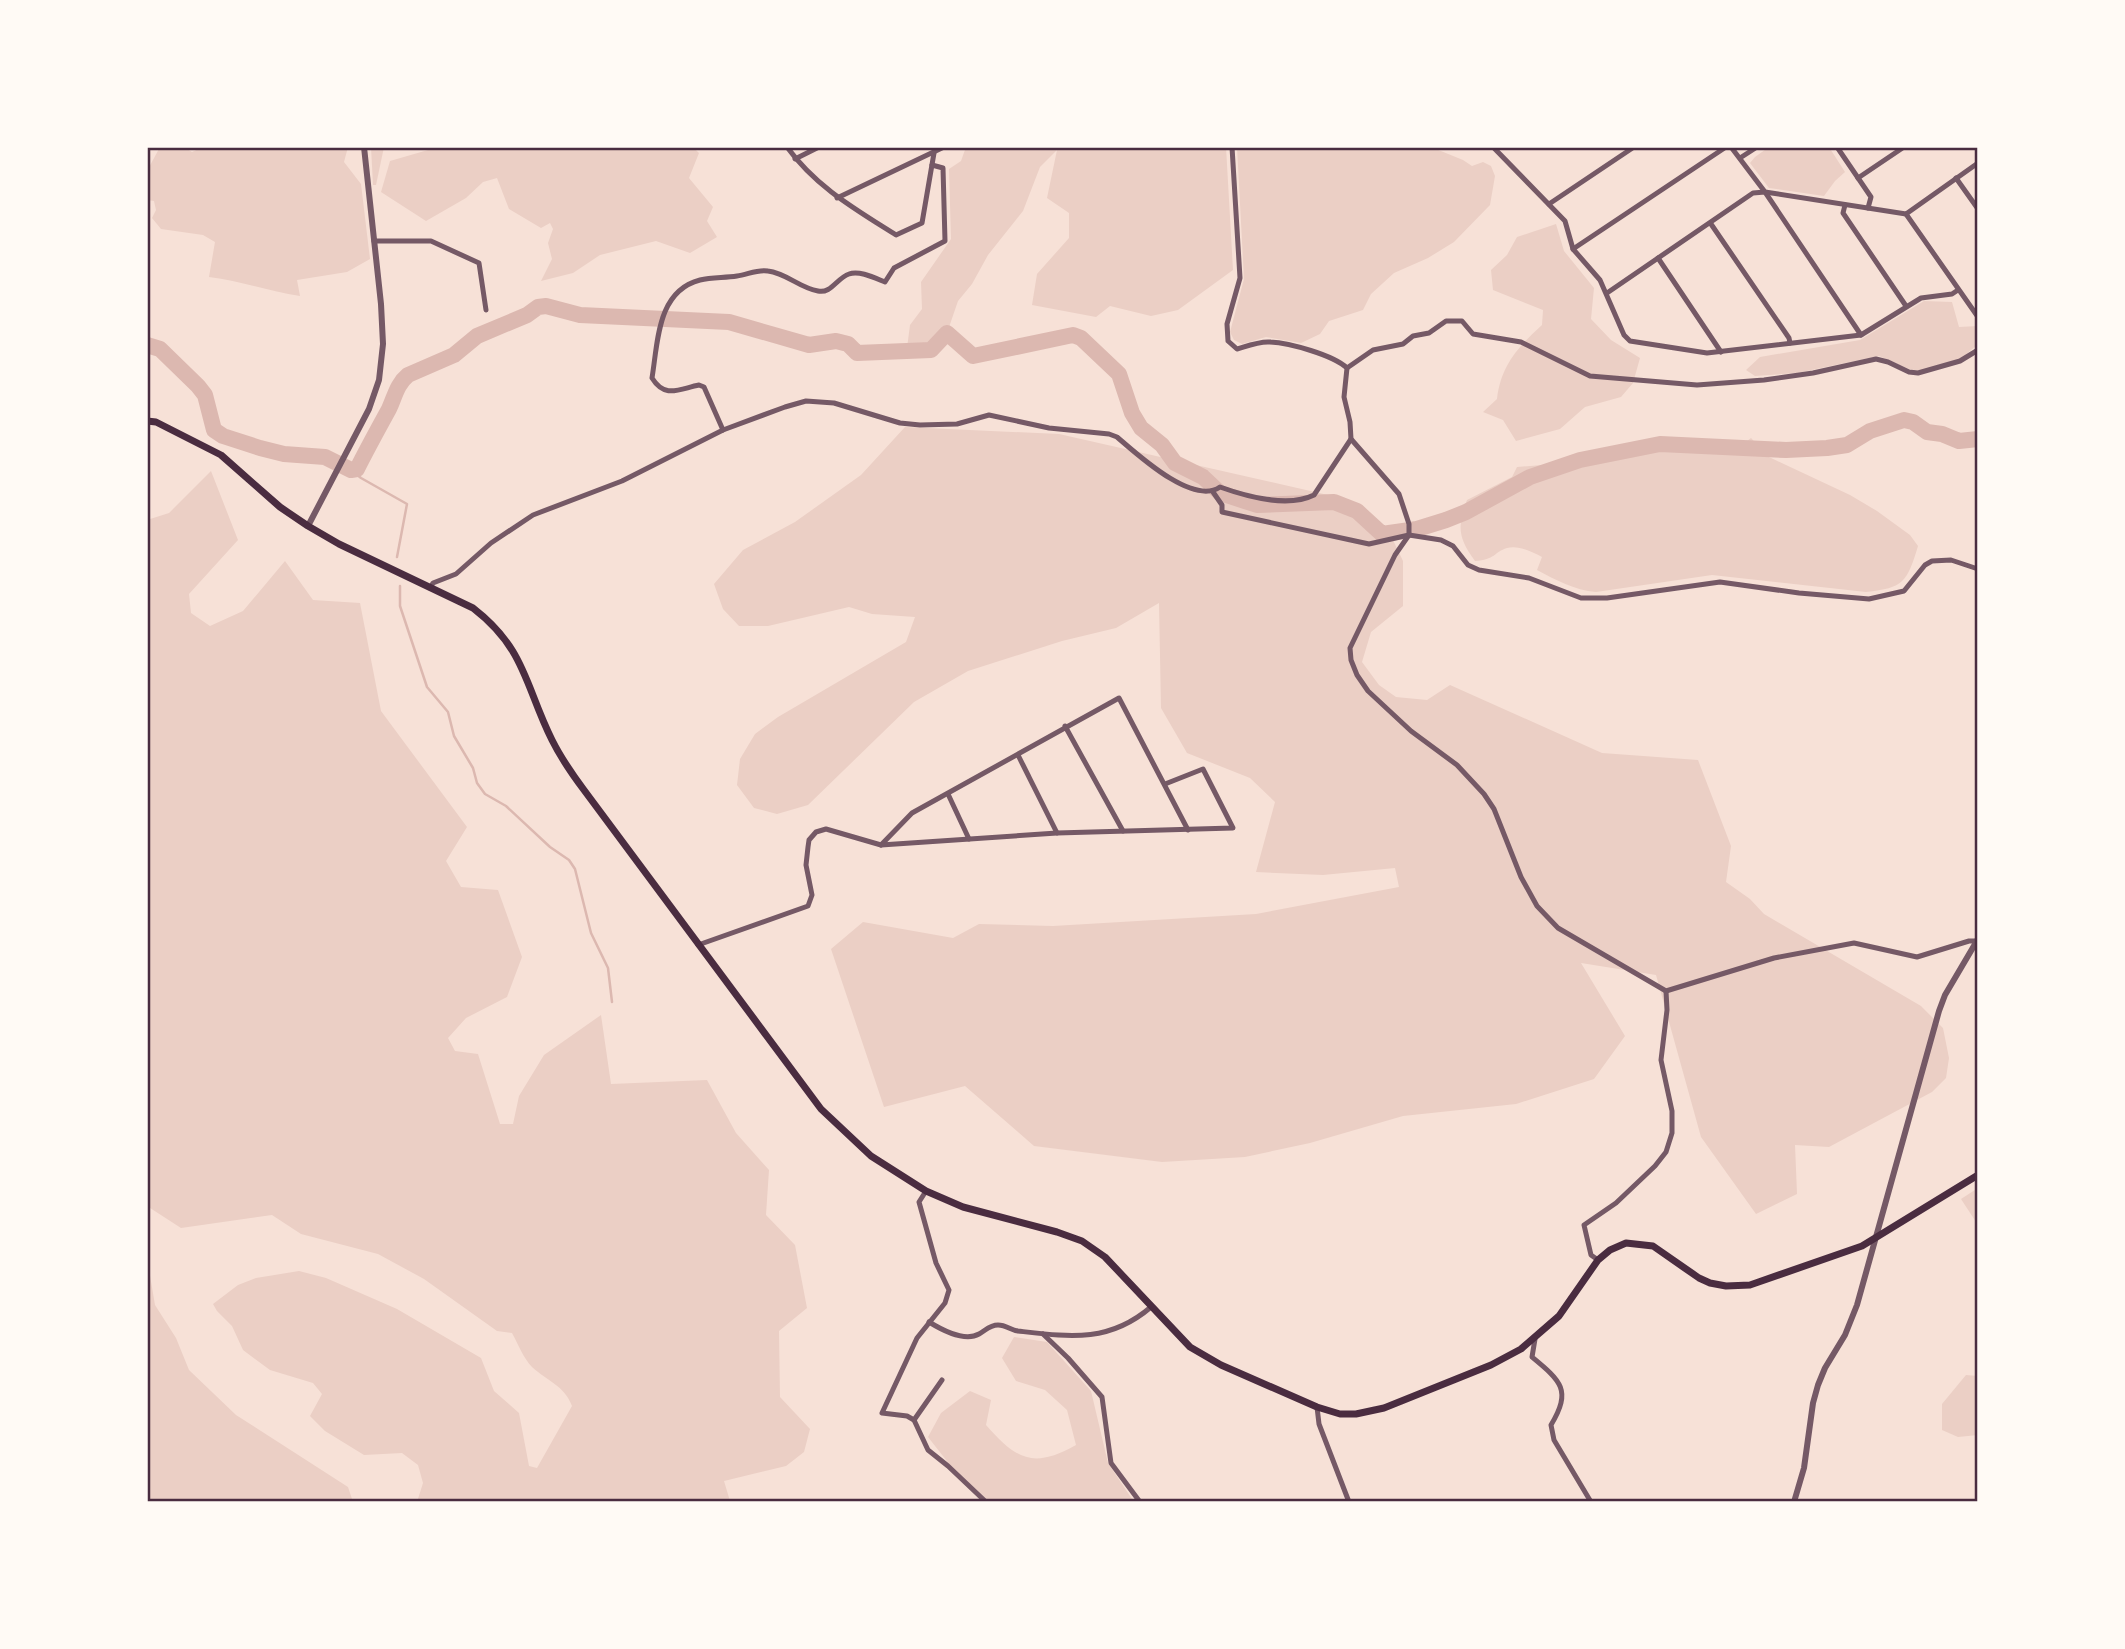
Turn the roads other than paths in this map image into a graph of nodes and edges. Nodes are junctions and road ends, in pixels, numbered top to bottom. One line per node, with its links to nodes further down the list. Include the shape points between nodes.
1 (364, 147): 27 (street)
2 (786, 147): 14 (street)
3 (820, 147): 14 (street)
4 (944, 147): 12 (street)
5 (1232, 147): 39 (street, via 1240,278 1227,324 1228,341 1237,349 1267,341 1282,344 1338,359)
6 (1493, 147): 21 (street)
7 (1634, 147): 21 (street)
8 (1728, 147): 13 (street); 28 (street)
9 (1757, 147): 13 (street)
10 (1837, 147): 17 (street)
11 (1903, 147): 17 (street)
12 (934, 153): 16 (street); 20 (street)
13 (1740, 158): 19 (street)
14 (795, 159): 20 (street)
15 (1978, 163): 18 (street)
16 (932, 165): 20 (street, via 922,223 896,235); 41 (street, via 943,168 945,241 894,268 885,282 856,273 827,291 817,291 785,276 757,271 696,281 679,289 669,301 660,323 652,378 666,392 704,387)
17 (1858, 178): 23 (street, via 1871,197)
18 (1956, 178): 24 (street); 25 (street)
19 (1765, 192): 22 (street); 26 (street, via 1753,193); 35 (street)
20 (837, 198)
21 (1549, 204): 28 (street, via 1565,221)
22 (1845, 205): 23 (street); 32 (street, via 1843,213)
23 (1868, 208): 25 (street)
24 (1978, 209)
25 (1906, 214): 30 (street)
26 (1711, 224): 29 (street); 36 (street)
27 (374, 241): 33 (street, via 431,241 479,263); 44 (street, via 383,344 379,380 369,409)
28 (1573, 249): 31 (street)
29 (1658, 258): 31 (street); 38 (street)
30 (1958, 290): 32 (street); 34 (street)
31 (1607, 293): 38 (street, via 1630,341)
32 (1906, 306): 35 (street)
33 (485, 310)
34 (1978, 317)
35 (1861, 335): 36 (street)
36 (1790, 343): 38 (street)
37 (1978, 350): 39 (street, via 1960,361 1918,373 1876,359 1813,373 1697,385 1590,376 1521,342 1473,334 1462,321 1446,321 1403,344 1373,350)
38 (1721, 352)
39 (1347, 368): 42 (street, via 1344,397)
40 (147, 421): 44 (main road, via 221,455)
41 (723, 430): 43 (street, via 806,401 834,403 920,425 957,424 989,415 1049,428 1109,433 1170,478 1194,491); 47 (street, via 622,481 533,515 456,574)
42 (1351, 439): 43 (street, via 1308,498 1254,498 1220,487); 45 (street, via 1399,494)
43 (1213, 492): 45 (street, via 1222,512 1369,544)
44 (308, 526): 47 (main road)
45 (1409, 534): 46 (street, via 1453,546 1468,565 1479,570 1529,578 1581,598 1720,582 1869,599 1904,591 1932,561 1951,559); 59 (street, via 1350,648 1357,676 1391,713 1457,765 1484,794 1537,906 1558,928)
46 (1978, 569)
47 (430, 588): 58 (main road, via 473,608 508,642 525,672 551,740 570,771)
48 (1065, 726): 49 (street); 50 (street, via 1119,698); 53 (street)
49 (1018, 755): 51 (street); 54 (street)
50 (1165, 784): 52 (street); 52 (street, via 1203,769 1233,828)
51 (948, 794): 55 (street); 56 (street, via 912,813)
52 (1188, 830): 53 (street)
53 (1124, 831): 54 (street)
54 (1057, 832): 55 (street)
55 (969, 839): 56 (street)
56 (880, 845): 58 (street, via 826,829 816,832 809,840 806,865 812,895 808,906)
57 (1977, 940): 59 (street, via 1917,957 1854,943 1764,961); 62 (street, via 1939,1012)
58 (698, 945): 61 (main road, via 821,1109 871,1156)
59 (1666, 992): 63 (street, via 1661,1060 1672,1133 1655,1167 1584,1225 1591,1255)
60 (1978, 1175): 62 (main road)
61 (926, 1191): 64 (main road, via 963,1207 1082,1241 1105,1257); 65 (street, via 919,1202 936,1263 949,1290)
62 (1877, 1238): 63 (main road, via 1812,1265 1750,1284 1726,1286 1699,1278 1653,1245 1626,1243); 75 (street, via 1845,1335 1818,1385)
63 (1598, 1260): 67 (main road, via 1559,1316)
64 (1151, 1307): 66 (street, via 1135,1321 1110,1332); 69 (main road, via 1190,1347)
65 (929, 1322): 66 (street, via 963,1336 977,1336 996,1325); 70 (street, via 882,1413)
66 (1043, 1334): 72 (street, via 1102,1398 1111,1463)
67 (1535, 1339): 69 (main road, via 1490,1365 1384,1408 1340,1414); 74 (street, via 1532,1357 1560,1385 1564,1396 1551,1424 1554,1440)
68 (942, 1380): 70 (street)
69 (1317, 1407): 73 (street, via 1318,1424)
70 (914, 1420): 71 (street, via 928,1450)
71 (986, 1502)
72 (1140, 1502)
73 (1349, 1502)
74 (1591, 1502)
75 (1794, 1502)

